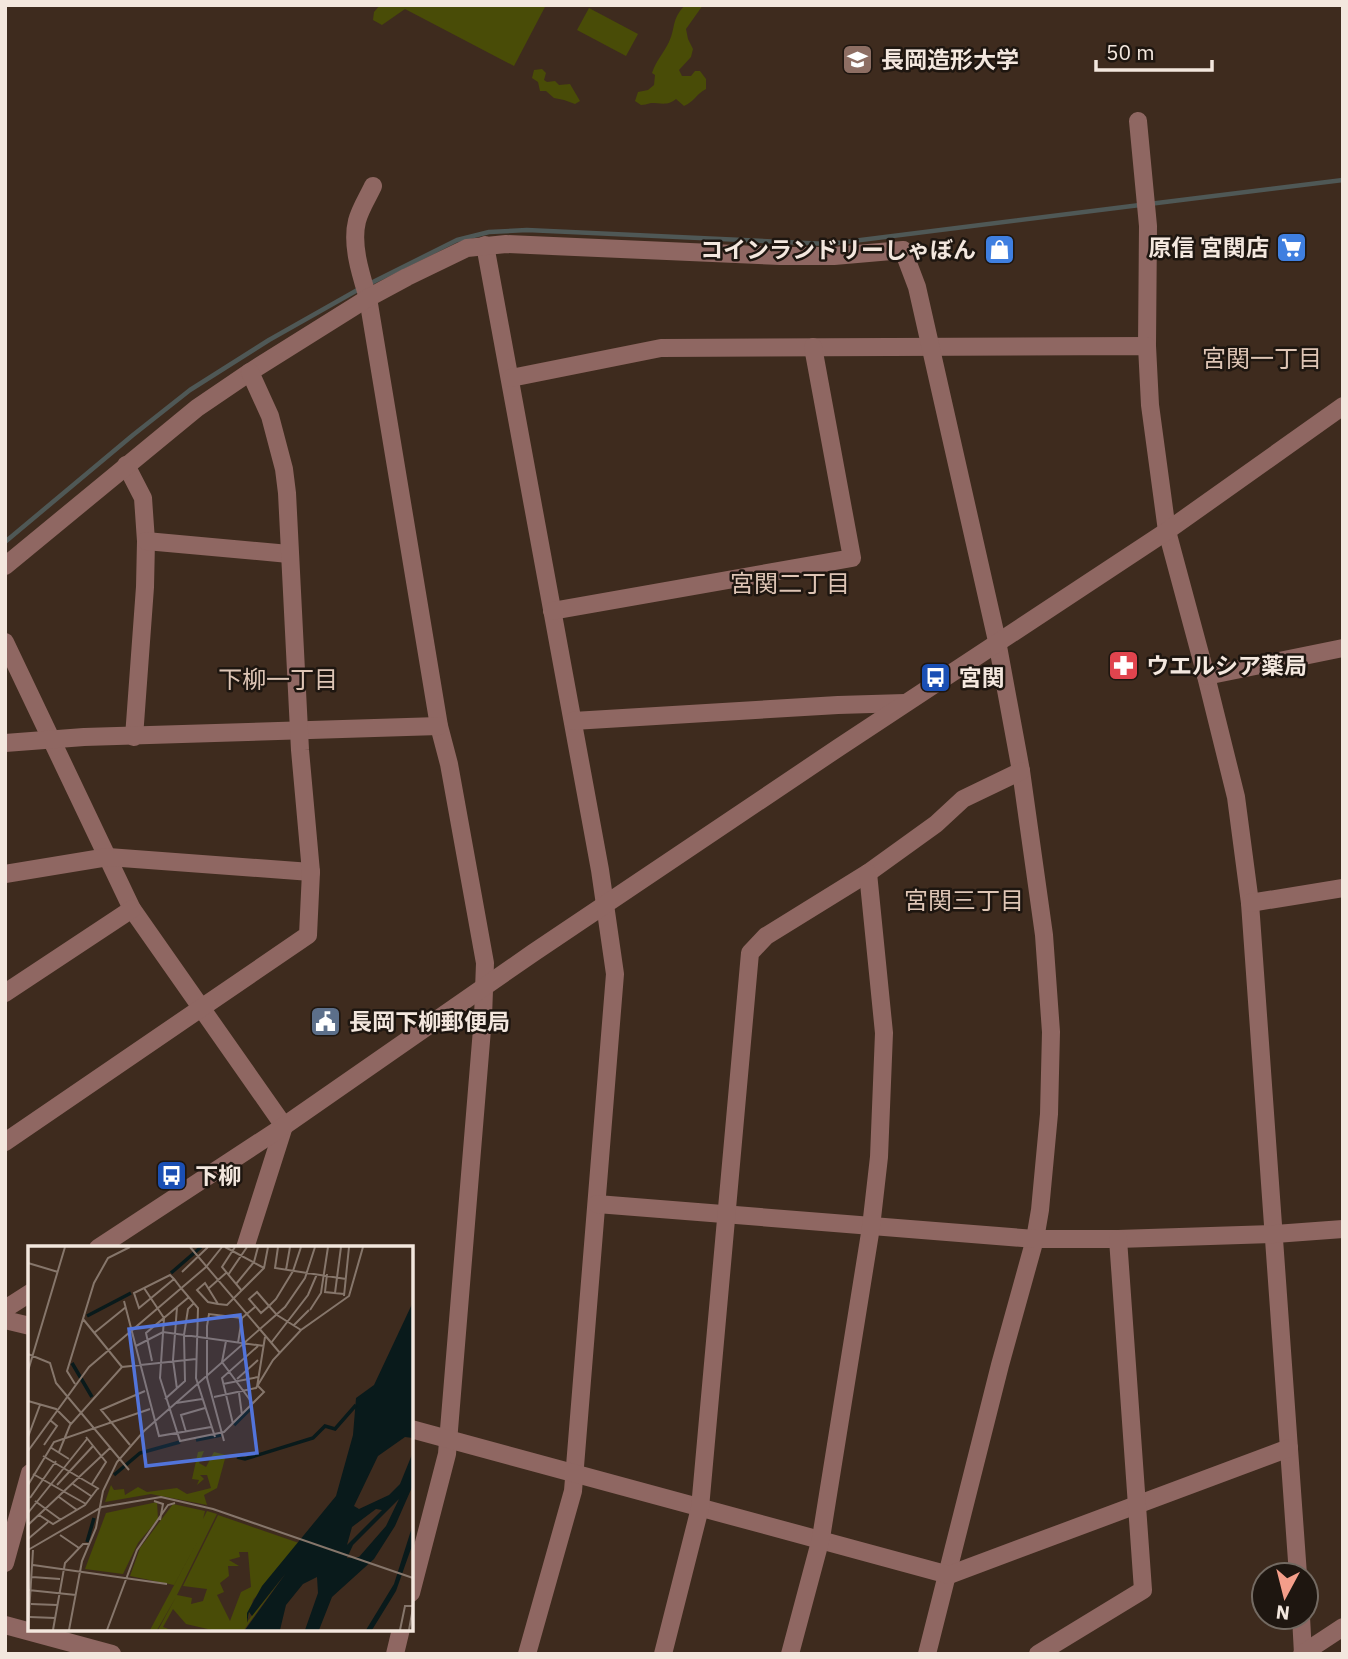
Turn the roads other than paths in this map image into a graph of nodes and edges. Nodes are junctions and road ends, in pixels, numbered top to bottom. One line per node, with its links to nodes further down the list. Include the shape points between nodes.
1 (1138, 121): 6 (street, via 1148,226)
2 (373, 186): 4 (street, via 355,230)
3 (485, 245): 4 (street, via 467,248); 5 (street, via 780,256 903,250); 9 (street)
4 (368, 298): 8 (street); 23 (street)
5 (930, 346): 6 (street); 7 (street); 17 (street)
6 (1147, 346): 12 (street)
7 (813, 347): 9 (street, via 661,348); 16 (street, via 852,558)
8 (250, 372): 11 (street); 14 (street, via 270,416 284,468)
9 (511, 378): 16 (street)
10 (1343, 406): 12 (street)
11 (126, 465): 13 (street, via 143,498); 15 (street)
12 (1167, 531): 17 (street); 20 (street)
13 (146, 541): 14 (street); 25 (street)
14 (289, 554): 24 (street)
15 (5, 566)
16 (552, 611): 22 (street)
17 (997, 641): 21 (street); 28 (street)
18 (5, 642): 26 (street)
19 (1343, 648): 20 (street)
20 (1206, 676): 34 (street, via 1236,797)
21 (907, 703): 22 (street); 35 (street)
22 (573, 721): 35 (street)
23 (439, 726): 24 (street); 37 (street, via 485,963)
24 (299, 730): 25 (street); 30 (street)
25 (134, 737): 26 (street)
26 (52, 739): 27 (street); 29 (street)
27 (5, 743)
28 (1021, 771): 31 (street, via 963,799); 47 (street, via 1044,935 1051,1032 1049,1114)
29 (108, 857): 30 (street); 32 (street); 36 (street)
30 (311, 872): 39 (street, via 308,935)
31 (868, 873): 43 (street, via 766,936 750,953); 44 (street, via 884,1033)
32 (5, 874)
33 (1343, 888): 34 (street)
34 (1250, 903): 46 (street)
35 (605, 905): 37 (street); 42 (street, via 615,974)
36 (132, 909): 38 (street); 39 (street)
37 (485, 987): 40 (street); 56 (street)
38 (5, 993)
39 (202, 1008): 40 (street); 41 (street)
40 (284, 1126): 49 (street); 50 (street)
41 (5, 1142)
42 (597, 1204): 43 (street); 58 (street)
43 (726, 1215): 44 (street); 61 (street)
44 (871, 1227): 47 (street); 62 (street)
45 (1343, 1229): 46 (street)
46 (1275, 1234): 48 (street); 57 (street)
47 (1035, 1239): 48 (street); 65 (street)
48 (1118, 1239): 60 (street)
49 (101, 1246)
50 (246, 1246)
51 (28, 1294): 52 (street)
52 (5, 1309)
53 (5, 1320): 54 (street)
54 (28, 1326)
55 (413, 1430): 56 (street)
56 (448, 1439): 58 (street); 66 (street)
57 (1289, 1448): 60 (street); 63 (street)
58 (574, 1475): 61 (street); 73 (street)
59 (28, 1480): 64 (street)
60 (1137, 1503): 65 (street); 77 (street, via 1143,1590)
61 (700, 1508): 62 (street); 74 (street)
62 (821, 1538): 65 (street); 75 (street)
63 (1297, 1561)
64 (5, 1563)
65 (949, 1575): 76 (street)
66 (413, 1585)
67 (5, 1625): 71 (street)
68 (1343, 1628): 78 (street)
69 (401, 1631): 72 (street)
70 (1302, 1631): 78 (street)
71 (112, 1654)
72 (395, 1654)
73 (527, 1654)
74 (663, 1654)
75 (790, 1654)
76 (927, 1654)
77 (1038, 1654)
78 (1303, 1654)

